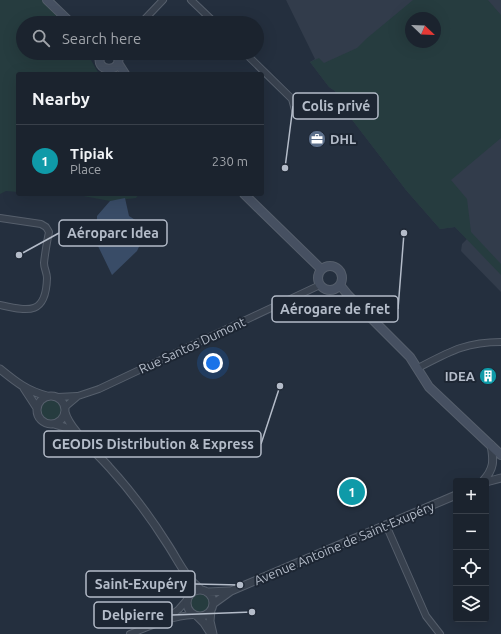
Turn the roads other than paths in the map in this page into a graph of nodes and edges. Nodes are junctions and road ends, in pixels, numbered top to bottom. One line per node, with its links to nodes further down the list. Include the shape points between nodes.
1 (47, 0): 4 (main road)
2 (164, 0): 5 (street)
3 (191, 0): 6 (street)
4 (64, 16)
5 (148, 16)
6 (208, 16)
7 (99, 60): 8 (main road, via 107,69)
8 (115, 60)
9 (118, 60): 11 (main road)
10 (252, 60): 12 (street, via 292,99)
11 (123, 72)
12 (296, 114)
13 (246, 196): 15 (main road)
14 (0, 218): 18 (street, via 42,224 49,232 44,264 47,278 42,301 34,308 26,310)
15 (321, 268): 16 (main road, via 317,275); 17 (main road, via 332,265 339,270 342,277)
16 (320, 285): 17 (main road, via 326,290); 24 (street, Rue Santos Dumont, via 99,389)
17 (340, 285): 20 (main road)
18 (0, 305)
19 (501, 342): 20 (street, via 464,346)
20 (418, 368): 30 (main road, via 429,387)
21 (0, 369): 22 (street)
22 (24, 388): 23 (street); 26 (street)
23 (47, 396): 25 (street); 26 (street, via 40,401)
24 (78, 396): 25 (street); 27 (street, Rue Santos Dumont)
25 (58, 397): 27 (street)
26 (37, 408): 28 (street, via 40,420)
27 (65, 409): 28 (street, via 64,417); 29 (street, via 66,416)
28 (54, 424): 29 (street)
29 (79, 435): 39 (street, via 134,498 168,545)
30 (491, 445): 31 (main road); 33 (street)
31 (501, 455)
32 (501, 461): 33 (street)
33 (493, 465): 34 (street)
34 (485, 478)
35 (501, 478): 36 (street)
36 (489, 481)
37 (453, 495): 38 (street, Avenue Antoine de Saint-Exupéry)
38 (386, 526): 41 (street, Avenue Antoine de Saint-Exupéry); 49 (street, via 426,616)
39 (183, 571): 40 (street); 43 (street)
40 (200, 589): 42 (street); 43 (street)
41 (231, 591): 42 (street, Avenue Antoine de Saint-Exupéry); 44 (street, Avenue Antoine de Saint-Exupéry)
42 (208, 592): 44 (street, via 213,599)
43 (188, 598): 45 (street, via 187,608); 46 (street, via 179,609)
44 (212, 607): 45 (street, via 206,615); 48 (street)
45 (195, 616): 46 (street); 48 (street)
46 (164, 620): 47 (street)
47 (130, 634)
48 (212, 634)
49 (440, 634)

